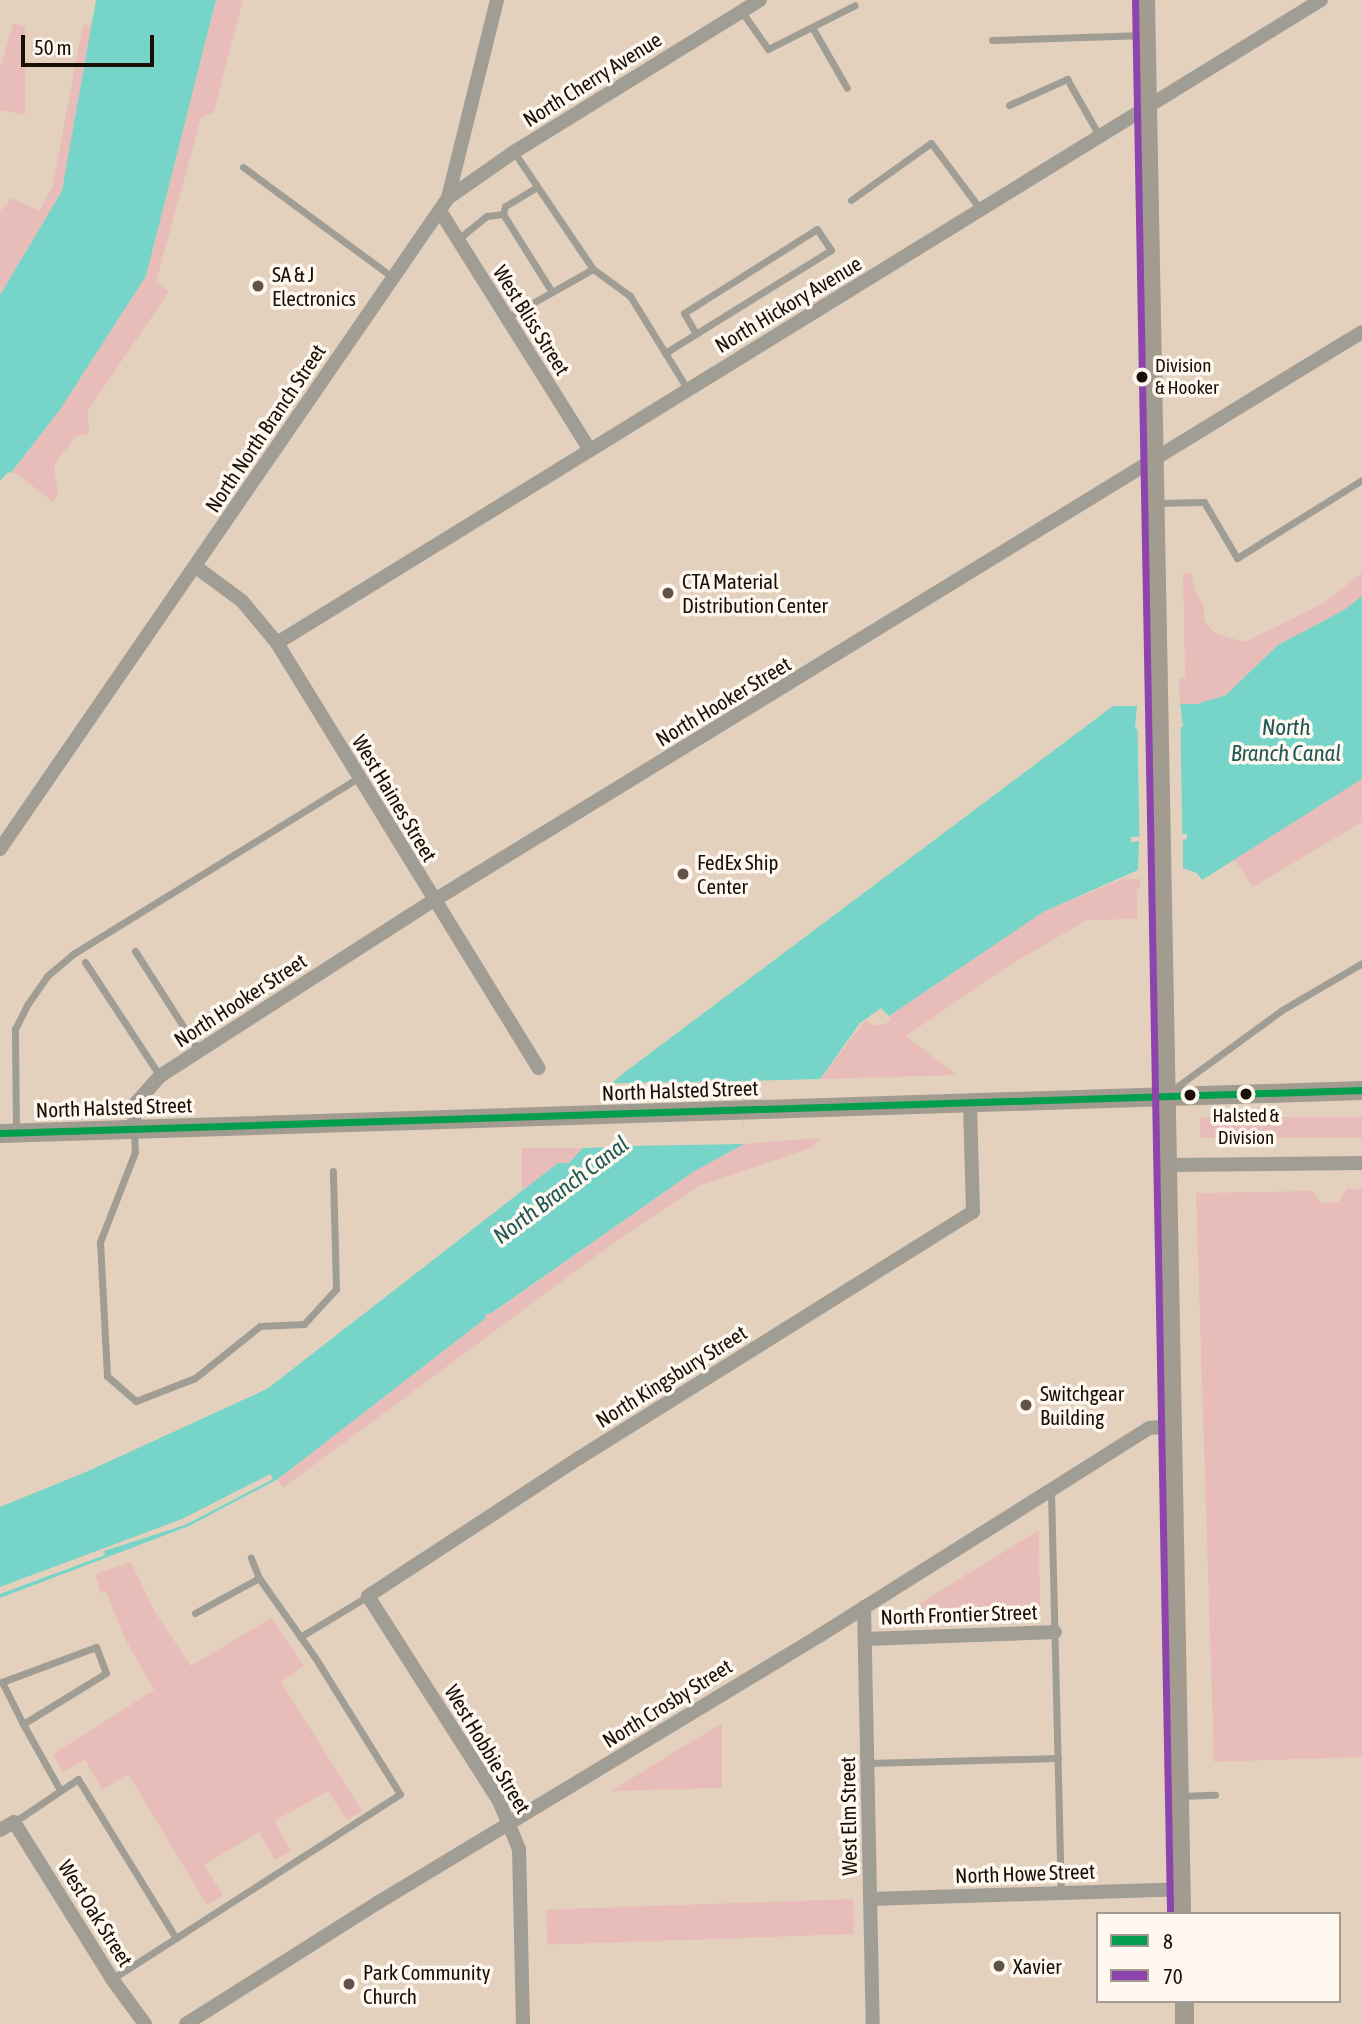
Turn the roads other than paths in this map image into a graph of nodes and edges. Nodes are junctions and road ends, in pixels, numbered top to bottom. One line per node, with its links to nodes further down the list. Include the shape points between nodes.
1 (497, 0): 17 (street, North North Branch Street)
2 (760, 0): 6 (street, North Cherry Avenue)
3 (1145, 0): 8 (main road)
4 (1321, 0): 12 (street, North Hickory Avenue)
5 (855, 5): 7 (lane)
6 (742, 11): 7 (lane, via 768,49); 14 (street, North Cherry Avenue)
7 (812, 26): 10 (lane)
8 (1146, 35): 9 (lane); 12 (main road)
9 (992, 40)
10 (847, 88)
11 (1009, 105): 13 (lane, via 1067,79)
12 (1147, 110): 13 (street, North Hickory Avenue); 32 (main road)
13 (1100, 138): 20 (street, North Hickory Avenue)
14 (514, 152): 16 (lane); 17 (street, North Cherry Avenue)
15 (243, 167): 24 (lane)
16 (537, 187): 21 (lane, via 505,206); 23 (lane)
17 (449, 198): 19 (street, North North Branch Street)
18 (850, 200): 20 (lane, via 931,143)
19 (440, 211): 22 (street, West Bliss Street); 24 (street, North North Branch Street)
20 (982, 211): 30 (street, North Hickory Avenue)
21 (503, 214): 22 (lane, via 487,216); 25 (lane)
22 (457, 240): 26 (street, West Bliss Street)
23 (593, 269): 25 (lane); 29 (lane, via 630,296)
24 (392, 277): 35 (street, North North Branch Street)
25 (551, 292): 26 (lane)
26 (506, 318): 31 (street, West Bliss Street)
27 (1362, 332): 32 (street, North Hooker Street)
28 (696, 334): 28 (lane, via 831,250 817,229 684,313); 29 (lane)
29 (666, 353): 30 (lane)
30 (688, 390): 31 (street, North Hickory Avenue)
31 (590, 450): 36 (street, North Hickory Avenue)
32 (1154, 461): 34 (main road); 39 (street, North Hooker Street)
33 (1362, 480): 34 (lane, via 1237,558 1204,502)
34 (1155, 503): 47 (main road)
35 (196, 567): 36 (street, West Haines Street, via 242,601); 38 (street, North North Branch Street)
36 (277, 643): 37 (street, West Haines Street)
37 (358, 778): 39 (street, West Haines Street); 50 (lane, via 73,954 47,976 15,1029)
38 (0, 849)
39 (433, 901): 43 (street, North Hooker Street); 44 (street, West Haines Street)
40 (135, 951): 43 (lane)
41 (85, 962): 45 (lane)
42 (1362, 963): 47 (lane, via 1282,1010)
43 (199, 1051): 45 (street, North Hooker Street)
44 (538, 1068)
45 (160, 1076): 49 (street, North Hooker Street, via 135,1104)
46 (1362, 1090): 47 (main road, North Halsted Street)
47 (1166, 1095): 48 (main road, North Halsted Street); 52 (main road)
48 (970, 1102): 49 (main road, North Halsted Street); 58 (street, North Kingsbury Street, via 973,1212 579,1458)
49 (134, 1129): 50 (main road, North Halsted Street); 53 (lane, via 135,1152 100,1241 107,1376 136,1401 195,1378 260,1325 304,1324 336,1289)
50 (8, 1133)
51 (1362, 1163): 52 (street)
52 (1167, 1165): 54 (main road)
53 (333, 1171)
54 (1172, 1426): 55 (street, North Crosby Street, via 1149,1428); 69 (main road)
55 (1051, 1490): 59 (street, North Crosby Street); 61 (lane)
56 (251, 1558): 57 (lane)
57 (259, 1578): 60 (lane); 62 (lane)
58 (369, 1596): 62 (lane, North Kingsbury Street); 71 (street, West Hobbie Street)
59 (864, 1607): 63 (street, West Elm Street); 71 (street, North Crosby Street)
60 (195, 1613)
61 (1055, 1632): 63 (street, North Frontier Street); 65 (lane)
62 (300, 1637): 77 (lane, via 400,1794)
63 (865, 1639): 66 (street, West Elm Street)
64 (23, 1724): 64 (lane, via 2,1682 96,1647 106,1673); 67 (lane)
65 (1058, 1758): 66 (lane); 74 (lane)
66 (868, 1763): 75 (street, West Elm Street)
67 (60, 1790): 70 (lane); 77 (lane, via 78,1779)
68 (1215, 1795): 69 (lane)
69 (1179, 1796): 73 (main road)
70 (14, 1822): 72 (street); 78 (street, West Oak Street)
71 (509, 1823): 81 (street, North Crosby Street); 82 (street, West Hobbie Street, via 519,1849)
72 (0, 1830)
73 (1181, 1889): 74 (street, North Howe Street); 76 (main road)
74 (1061, 1893): 75 (street, North Howe Street)
75 (870, 1899): 83 (street, West Elm Street)
76 (1181, 1912)
77 (176, 1938): 78 (lane)
78 (112, 1979): 80 (street, West Oak Street)
79 (1184, 2003): 84 (main road)
80 (145, 2024)
81 (186, 2024)
82 (523, 2024)
83 (873, 2024)
84 (1184, 2024)

